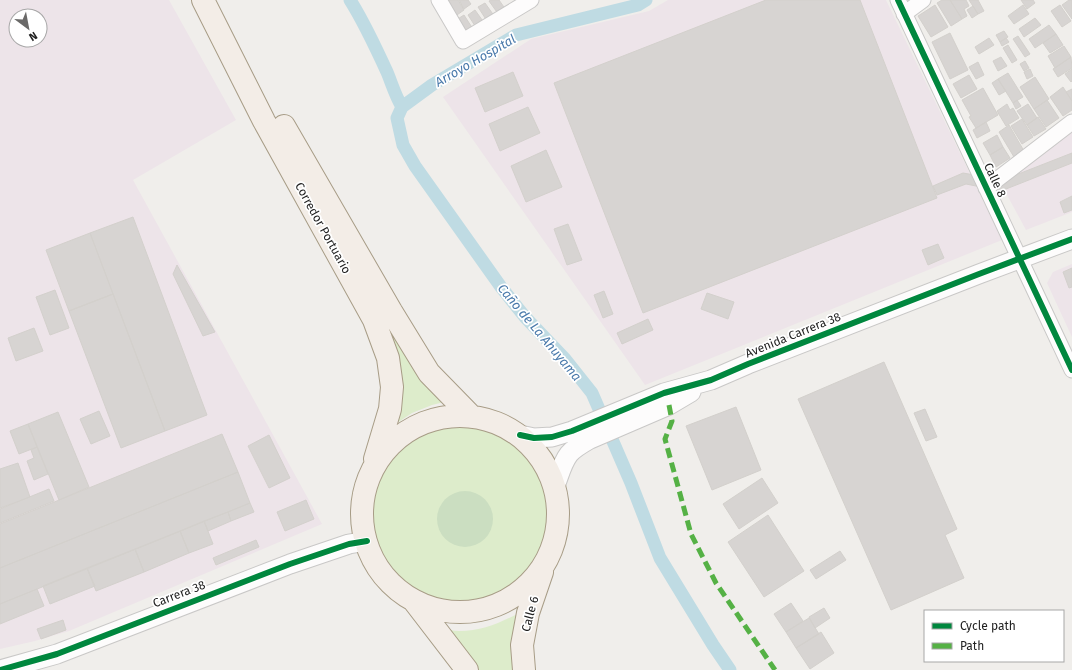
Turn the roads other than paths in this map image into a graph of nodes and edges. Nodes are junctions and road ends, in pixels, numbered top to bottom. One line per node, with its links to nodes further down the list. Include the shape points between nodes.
1 (203, 0): 16 (main road, Corredor Portuario, via 264,121 374,320 388,358 392,387 390,409)
2 (220, 0): 13 (main road, Corredor Portuario, via 282,124 395,317 429,373)
3 (439, 0): 4 (street, via 463,41)
4 (531, 0)
5 (898, 0): 7 (street, Calle 8)
6 (923, 0): 7 (street)
7 (904, 14): 9 (street, Calle 8)
8 (1072, 122): 9 (street)
9 (986, 188): 11 (street, Calle 8)
10 (1072, 238): 11 (street, Avenida Carrera 38)
11 (1020, 258): 12 (street, Calle 8); 14 (street, Avenida Carrera 38, via 748,364 711,380 670,405 649,407)
12 (1072, 370)
13 (471, 416): 15 (main road, via 505,426); 16 (main road, via 448,416 425,422 404,433 387,448)
14 (586, 433): 15 (street, Avenida Carrera 38, via 572,431 552,437 534,438); 17 (street, Avenida Carrera 38, via 562,467)
15 (520, 435): 17 (main road, via 547,467)
16 (372, 468): 18 (main road, Corredor Portuario, via 362,507)
17 (555, 486): 19 (main road, via 558,511 556,536)
18 (367, 541): 20 (main road, Corredor Portuario, via 368,550 379,570 395,588); 21 (street, Carrera 38, via 349,544 290,564 57,654)
19 (546, 560): 20 (main road, via 534,578 518,593 499,604 478,610 456,612 434,609); 23 (main road, Calle 6, via 528,613 522,645)
20 (414, 601): 22 (main road)
21 (0, 670)
22 (467, 670)
23 (524, 670)

